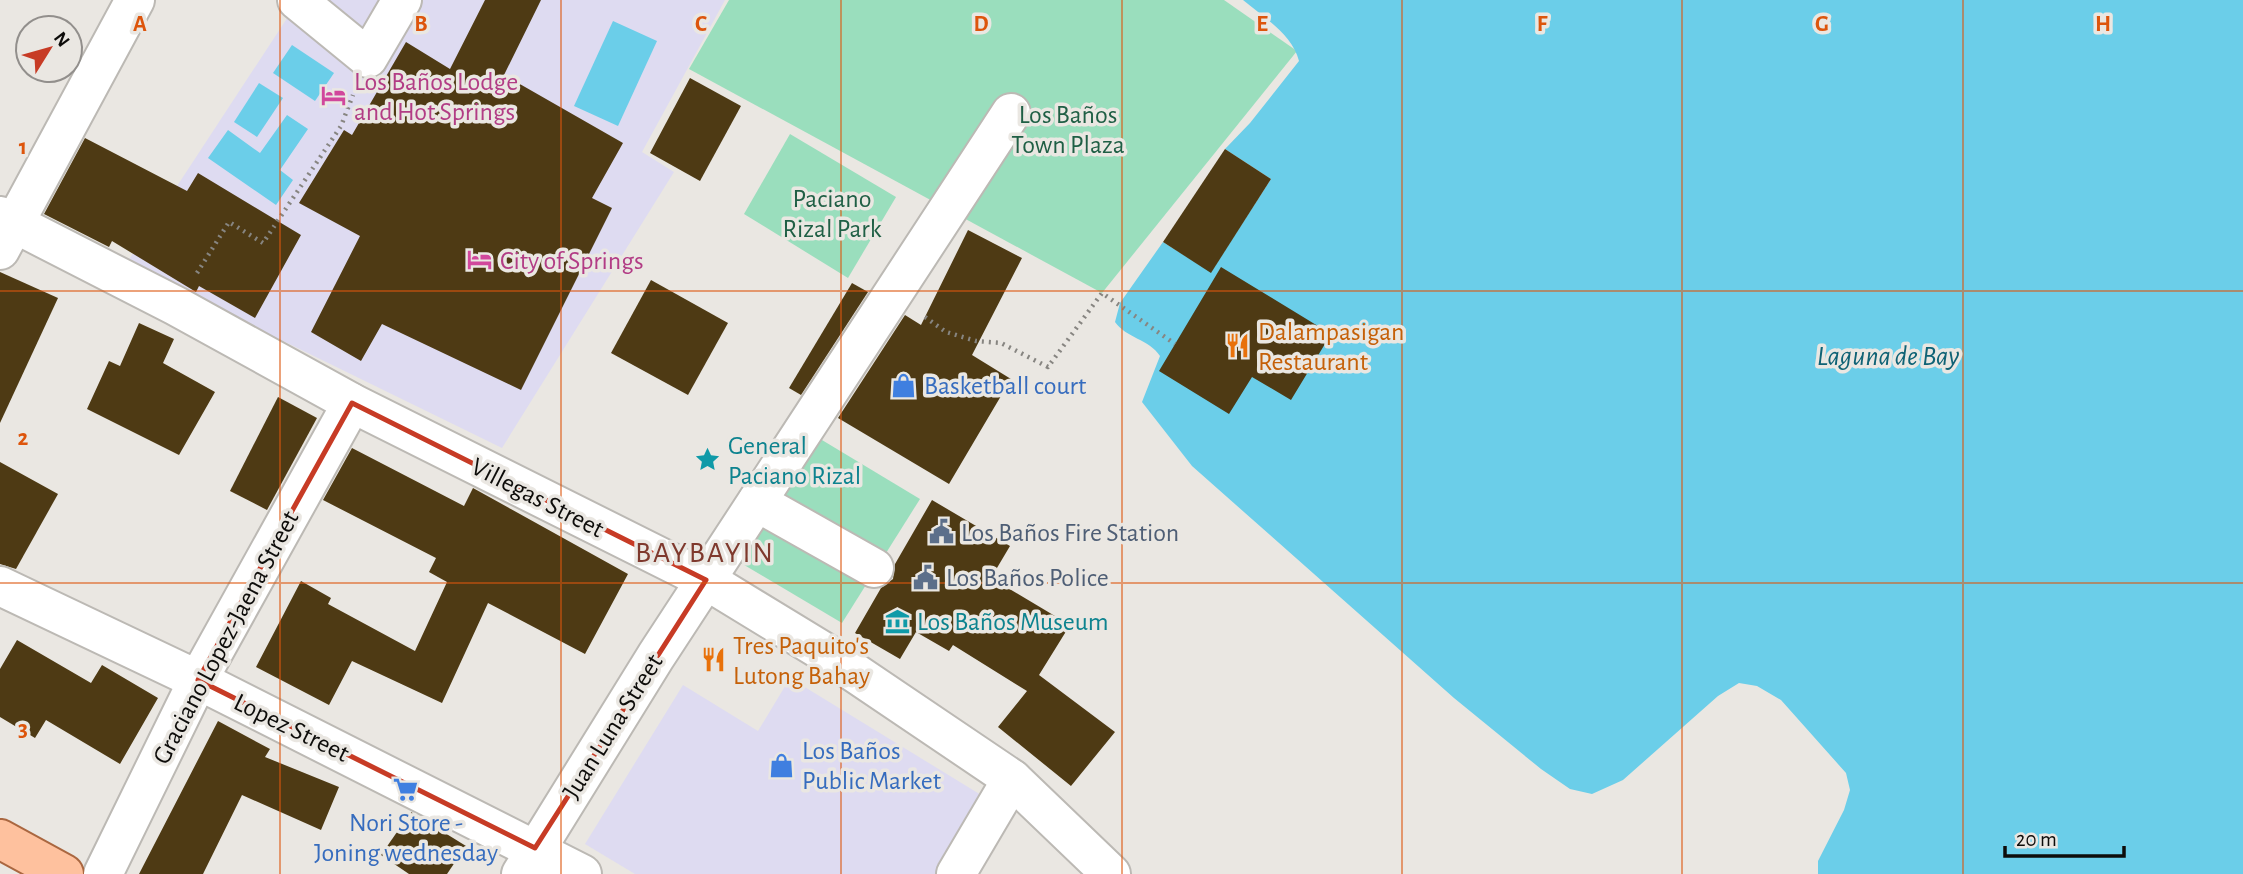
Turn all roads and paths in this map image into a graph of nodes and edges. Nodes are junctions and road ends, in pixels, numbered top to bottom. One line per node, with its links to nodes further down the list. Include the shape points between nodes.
1 (135, 0): 6 (street)
2 (297, 0): 4 (street)
3 (402, 0): 4 (street)
4 (368, 58): 8 (path, via 341,126 263,243 229,222)
5 (1011, 113): 7 (street, Juan Luna Street)
6 (5, 230): 8 (street, Villegas Street)
7 (892, 294): 9 (path, via 946,332 1001,343 1048,367 1102,293); 11 (street, Juan Luna Street)
8 (176, 306): 10 (street, Villegas Street)
9 (1175, 344)
10 (352, 403): 13 (street, Villegas Street); 15 (street, Graciano Lopez-Jaena Street)
11 (757, 502): 12 (street); 13 (street, Juan Luna Street)
12 (874, 568)
13 (706, 580): 16 (street, Villegas Street, via 824,652); 18 (street, Juan Luna Street)
14 (0, 586): 15 (street, Lopez Street)
15 (198, 680): 18 (street, Lopez Street); 20 (street, Graciano Lopez-Jaena Street)
16 (1012, 779): 22 (street); 23 (street, Villegas Street)
17 (0, 839): 19 (main road)
18 (528, 861): 21 (street, Lopez Street)
19 (64, 874)
20 (103, 874)
21 (582, 874)
22 (956, 874)
23 (1111, 874)

